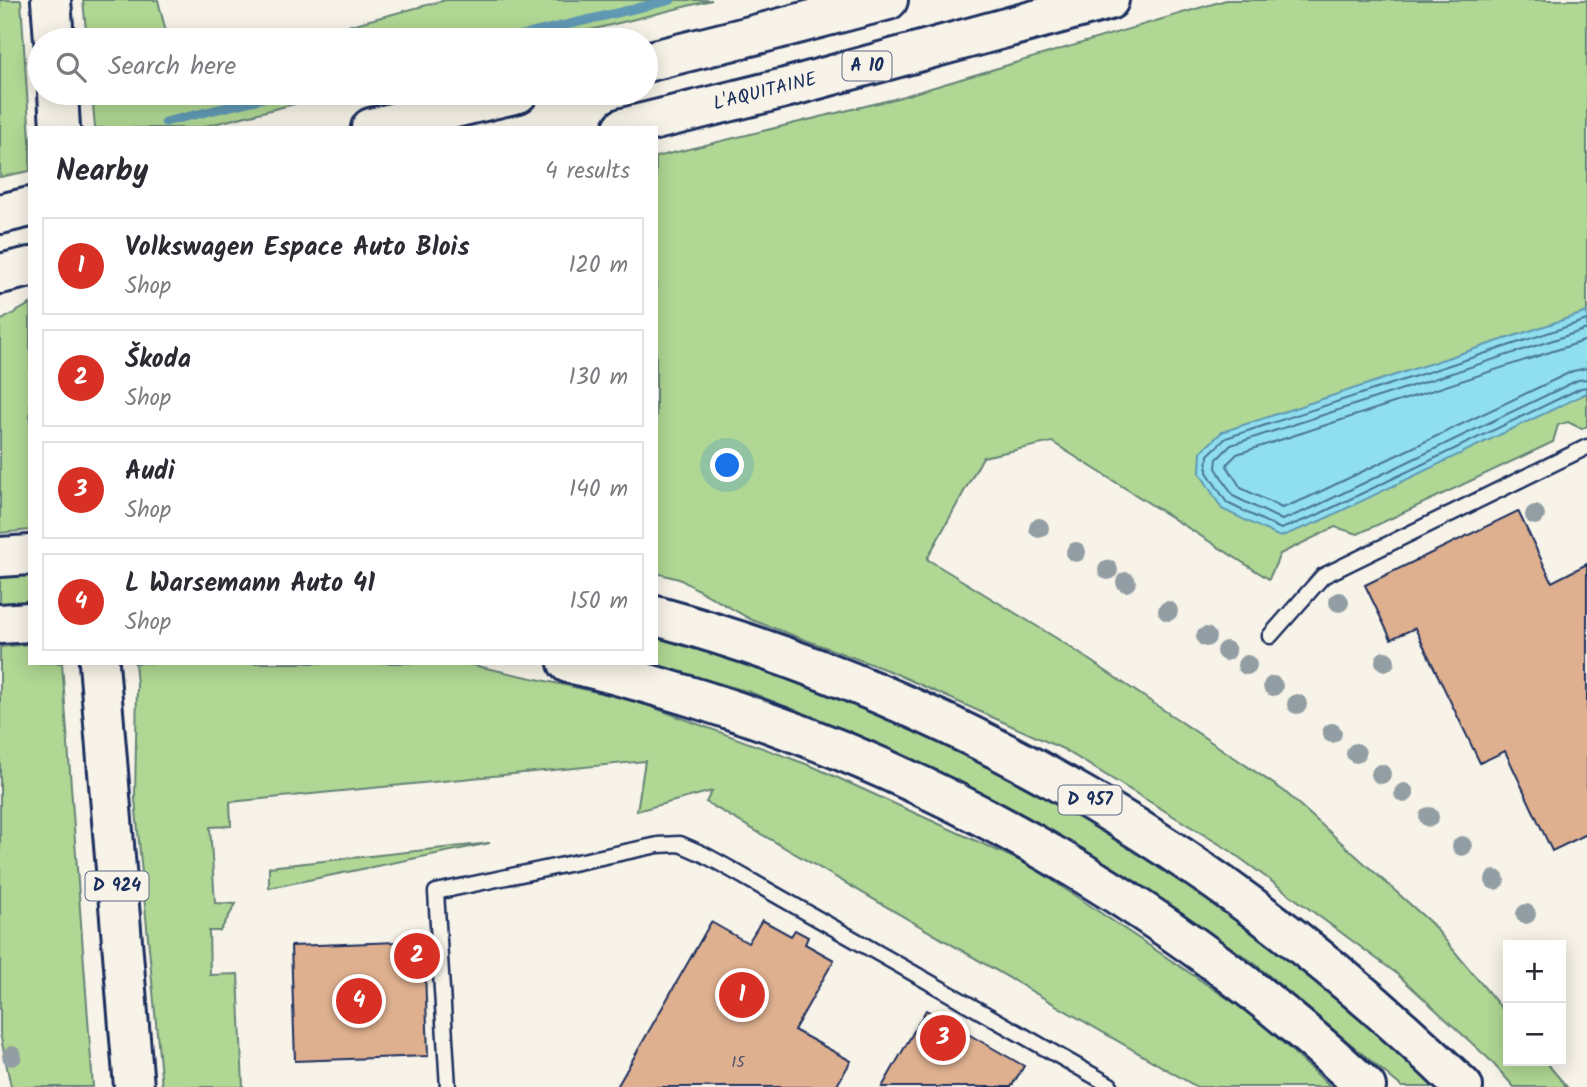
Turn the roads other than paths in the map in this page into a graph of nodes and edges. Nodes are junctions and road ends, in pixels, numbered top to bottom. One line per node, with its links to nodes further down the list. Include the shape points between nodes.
1 (51, 0): 4 (main road)
2 (888, 0): 5 (main road)
3 (1109, 0): 8 (main road, L'AQUITAINE / A 10)
4 (53, 28)
5 (658, 59)
6 (468, 105): 7 (main road)
7 (379, 126)
8 (631, 126)
9 (28, 207): 10 (main road)
10 (0, 214)
11 (28, 267): 12 (main road)
12 (0, 274)
13 (1587, 447): 19 (lane, via 1323,576)
14 (28, 555): 15 (main road)
15 (0, 557)
16 (658, 617): 26 (main road, D 957, via 896,701 1003,752 1114,814 1304,945)
17 (28, 622): 18 (main road)
18 (0, 624)
19 (1270, 636)
20 (576, 665): 25 (main road, via 763,720 875,764 982,816 1172,931 1259,995)
21 (100, 674): 23 (main road, D 924)
22 (1110, 1086): 24 (lane, via 680,844 436,892)
23 (134, 1087)
24 (449, 1087)
25 (1366, 1087)
26 (1463, 1087)

